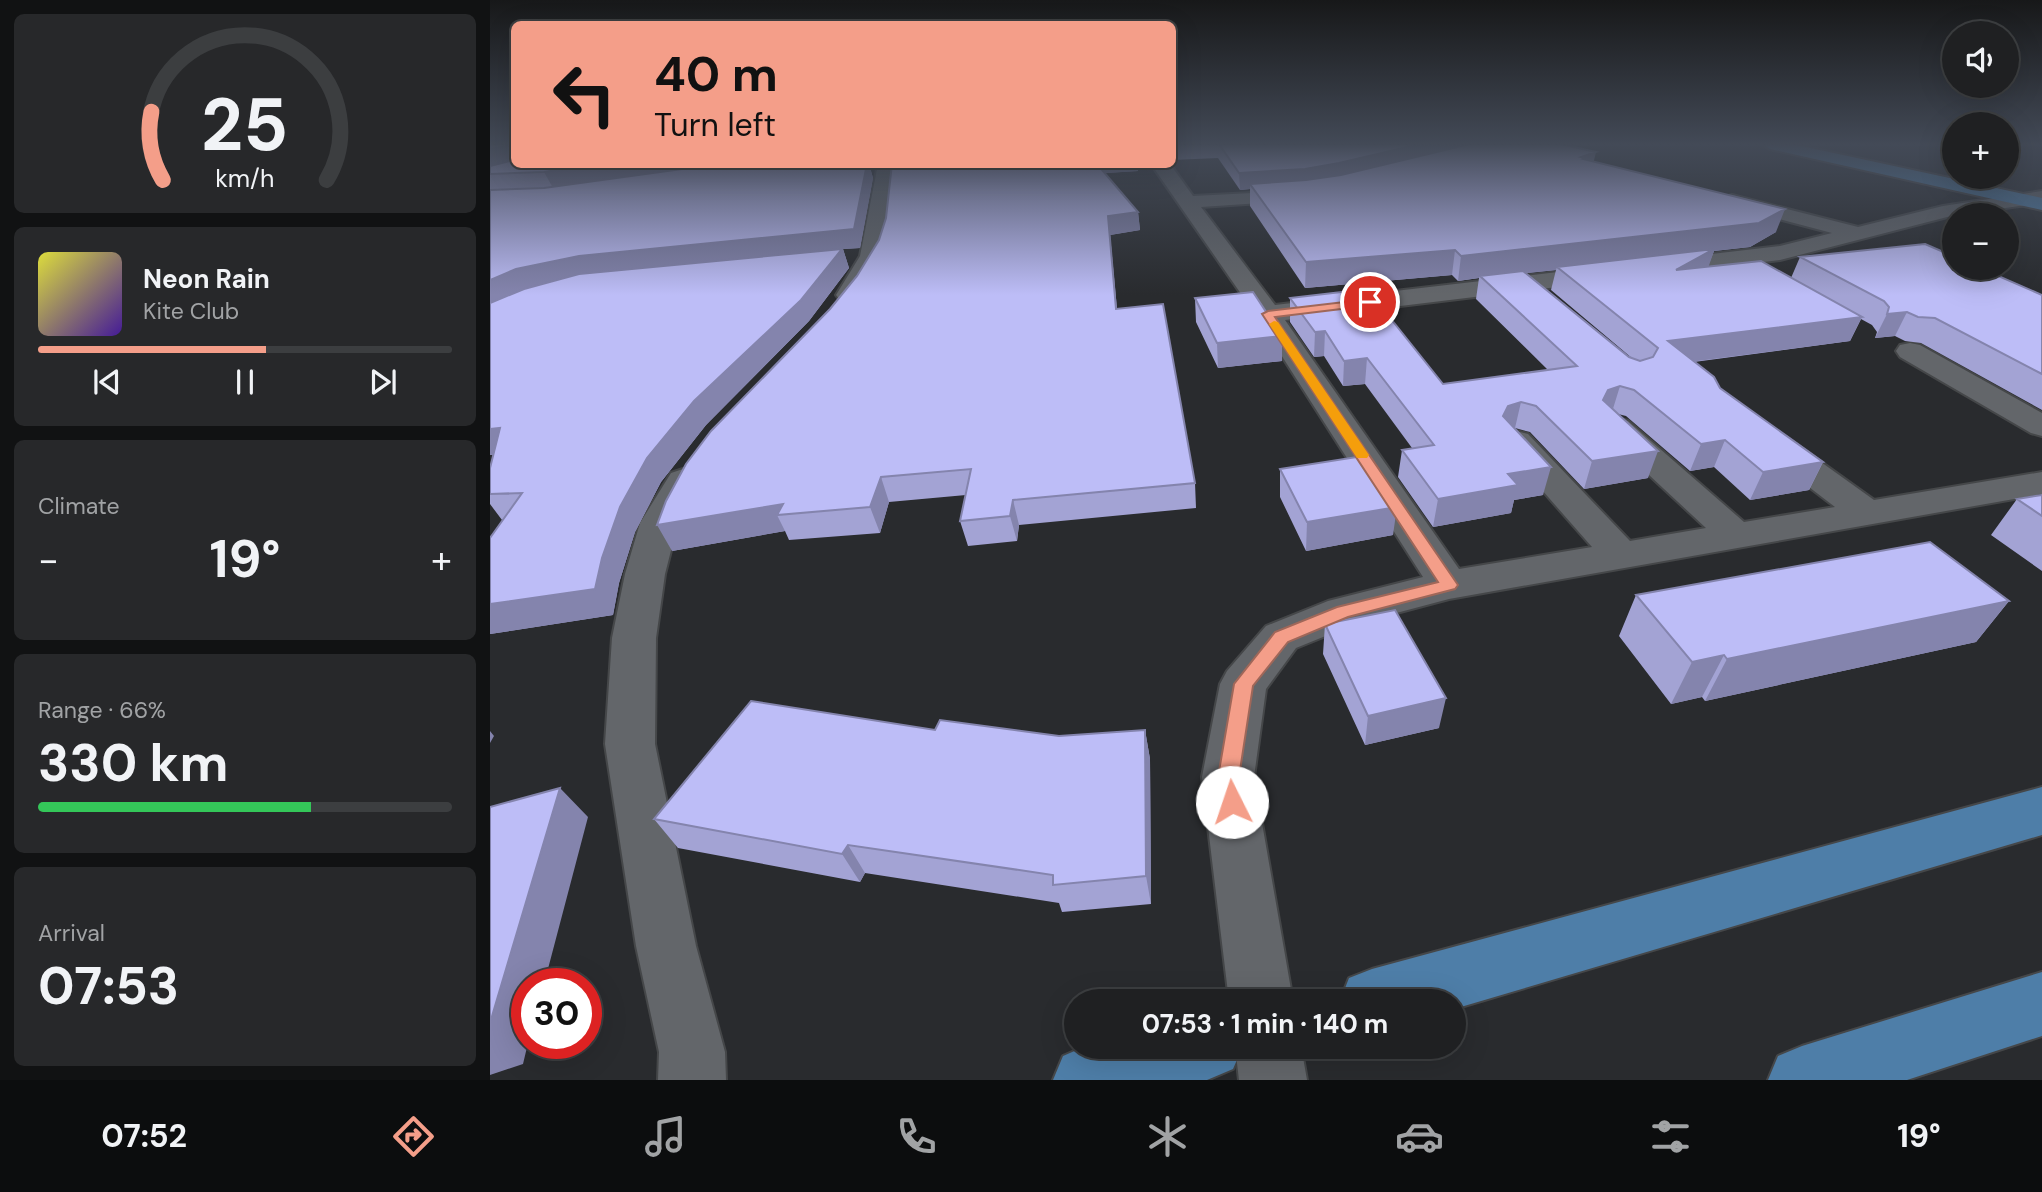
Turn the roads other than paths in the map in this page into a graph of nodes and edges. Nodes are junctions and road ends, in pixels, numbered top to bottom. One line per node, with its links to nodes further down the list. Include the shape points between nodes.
1 (875, 194): 17 (street, via 843,306)
2 (1181, 194): 8 (street)
3 (1285, 194): 8 (street)
4 (1996, 194): 7 (main road)
5 (1710, 195): 10 (street)
6 (2042, 197): 7 (street)
7 (2017, 199): 9 (main road); 10 (street)
8 (1186, 202): 16 (street)
9 (2042, 204)
10 (1857, 233): 11 (street); 12 (street, via 1811,247)
11 (1891, 245)
12 (1732, 259): 13 (street); 14 (street)
13 (1771, 281)
14 (1525, 284): 15 (street); 16 (street)
15 (1556, 310)
16 (1268, 314): 28 (street)
17 (827, 326)
18 (1910, 351): 20 (street)
19 (1613, 425): 26 (street)
20 (2042, 426)
21 (1754, 429): 25 (street)
22 (1516, 441): 27 (street)
23 (710, 447): 35 (street, via 685,476 659,523 645,573 634,638 630,744 667,946 692,1052)
24 (2042, 483): 25 (street)
25 (1868, 514): 26 (street)
26 (1737, 536): 27 (street)
27 (1622, 556): 28 (street)
28 (1449, 585): 30 (street, via 1343,612 1281,637 1243,684 1228,777)
29 (2042, 811): 31 (main road)
30 (1259, 989)
31 (1414, 989)
32 (2042, 1004): 38 (main road)
33 (1163, 1059): 36 (main road)
34 (1270, 1059): 37 (street)
35 (692, 1080)
36 (1087, 1080)
37 (1273, 1080)
38 (1802, 1080)

